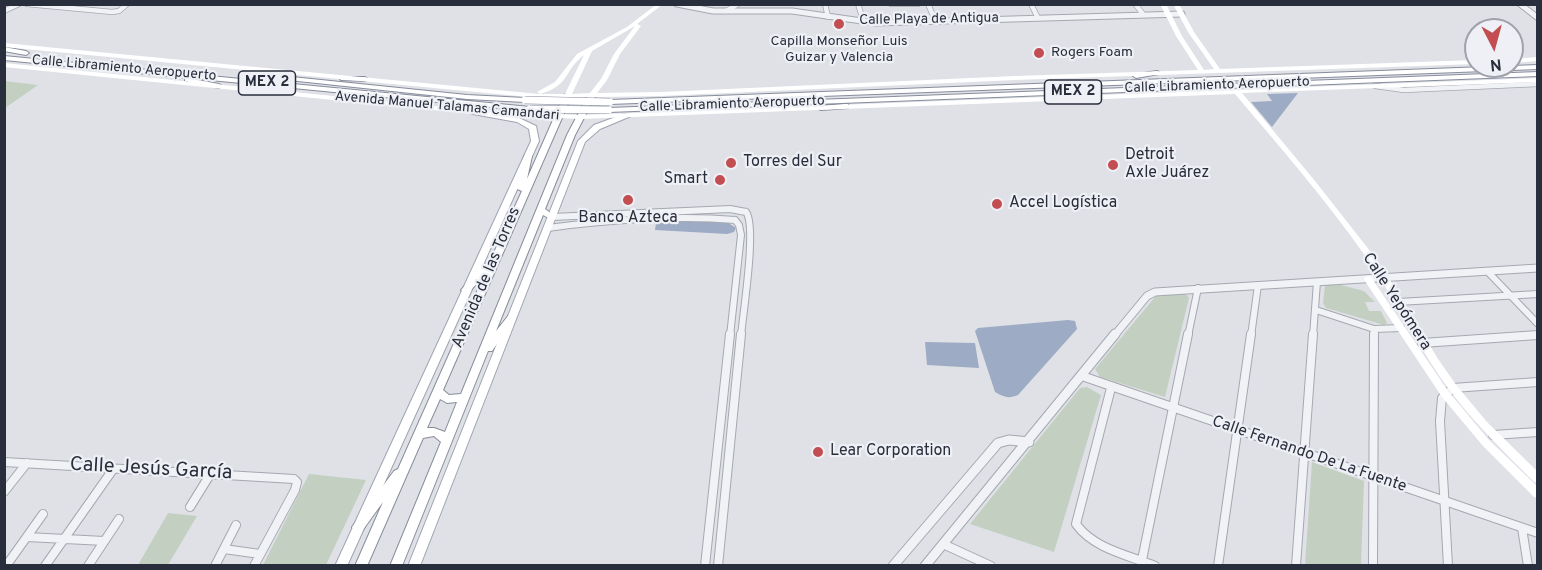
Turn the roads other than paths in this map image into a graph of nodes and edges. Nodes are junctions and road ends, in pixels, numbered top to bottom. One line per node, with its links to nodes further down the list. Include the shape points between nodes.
1 (19, 4): 19 (street)
2 (27, 4): 3 (street, via 117,11)
3 (127, 4)
4 (661, 4): 23 (main road, Avenida de las Torres)
5 (677, 4): 18 (street, Calle Playa de Antigua)
6 (738, 4): 18 (street)
7 (825, 4): 24 (street)
8 (858, 4): 28 (street)
9 (891, 4): 10 (street)
10 (918, 4)
11 (928, 4): 27 (street)
12 (1031, 4): 25 (street)
13 (1135, 4): 20 (street)
14 (1163, 4): 21 (main road)
15 (1176, 4): 22 (main road)
16 (1520, 4): 26 (street)
17 (791, 8): 18 (street, Calle Playa de Antigua); 24 (street, Calle Playa de Antigua)
18 (726, 11)
19 (4, 12)
20 (1143, 14): 21 (street, Calle Playa de Antigua); 25 (street, Calle Playa de Antigua)
21 (1169, 14): 22 (street, Calle Playa de Antigua); 37 (main road)
22 (1182, 14): 36 (main road)
23 (644, 17): 30 (main road, Avenida de las Torres); 42 (main road, Avenida de las Torres)
24 (828, 17): 28 (street, Calle Playa de Antigua)
25 (1038, 18): 27 (street, Calle Playa de Antigua)
26 (1538, 18)
27 (936, 22): 28 (street, Calle Playa de Antigua)
28 (864, 23)
29 (4, 48): 39 (main road, Calle Libramiento Aeropuerto / MEX 2, via 26,54); 41 (main road, Avenida Manuel Talamas Camandari)
30 (589, 50): 51 (main road, Avenida de las Torres); 55 (main road, via 578,57 556,87)
31 (4, 58): 35 (main road, Calle Libramiento Aeropuerto / MEX 2)
32 (1464, 62): 36 (main road, Avenida Manuel Talamas Camandari)
33 (4, 65): 45 (main road, Avenida Manuel Talamas Camandari)
34 (1538, 66): 43 (main road, Calle Libramiento Aeropuerto / MEX 2)
35 (120, 68): 45 (main road); 58 (main road, Calle Libramiento Aeropuerto / MEX 2, bridge, via 530,109)
36 (1218, 71): 37 (main road, Avenida Manuel Talamas Camandari)
37 (1203, 72): 38 (main road, Avenida Manuel Talamas Camandari)
38 (1157, 73): 43 (main road); 47 (main road, Avenida Manuel Talamas Camandari)
39 (276, 77): 41 (main road); 55 (main road, Calle Libramiento Aeropuerto / MEX 2, via 467,97)
40 (1538, 77): 46 (main road, Avenida Manuel Talamas Camandari); 56 (main road, Calle Libramiento Aeropuerto / MEX 2)
41 (365, 79): 55 (main road, Avenida Manuel Talamas Camandari)
42 (604, 80): 50 (main road, via 612,90); 52 (main road, Avenida de las Torres)
43 (1065, 84): 48 (main road, Calle Libramiento Aeropuerto / MEX 2)
44 (1538, 84): 46 (street, via 1404,90)
45 (219, 86): 59 (main road, Avenida Manuel Talamas Camandari)
46 (1374, 86): 49 (main road, Avenida Manuel Talamas Camandari)
47 (785, 89): 48 (main road); 50 (main road, Avenida Manuel Talamas Camandari)
48 (893, 91): 58 (main road, Calle Libramiento Aeropuerto / MEX 2)
49 (1237, 92): 57 (main road, Avenida Manuel Talamas Camandari); 75 (main road, Calle Yepómera)
50 (661, 94): 53 (main road, Avenida Manuel Talamas Camandari)
51 (568, 95): 52 (main road, Avenida Manuel Talamas Camandari); 54 (main road, Avenida Manuel Talamas Camandari); 62 (main road, Avenida de las Torres)
52 (592, 95): 53 (main road, Avenida Manuel Talamas Camandari); 63 (main road, Avenida de las Torres)
53 (618, 95): 58 (main road, via 602,102)
54 (539, 96): 55 (main road, Avenida Manuel Talamas Camandari); 61 (main road, via 548,102)
55 (525, 98): 58 (main road, MEX 2, bridge)
56 (902, 98): 57 (main road); 58 (main road, Calle Libramiento Aeropuerto / MEX 2)
57 (821, 108): 60 (main road, Avenida Manuel Talamas Camandari)
58 (608, 109): 60 (main road, Avenida Manuel Talamas Camandari); 63 (main road, Avenida Manuel Talamas Camandari)
59 (473, 112): 61 (main road, Avenida Manuel Talamas Camandari); 65 (main road, Avenida de las Torres, via 529,124 536,136)
60 (627, 116): 69 (main road, via 604,123 586,135)
61 (536, 117): 62 (main road, Avenida Manuel Talamas Camandari)
62 (558, 117): 63 (main road, Avenida Manuel Talamas Camandari); 64 (main road, Avenida de las Torres)
63 (580, 117): 64 (main road, Avenida de las Torres)
64 (562, 131): 66 (main road, Avenida de las Torres); 67 (main road, Avenida de las Torres)
65 (528, 156): 66 (main road); 80 (main road, Avenida de las Torres)
66 (517, 209): 72 (main road, Avenida de las Torres)
67 (541, 210): 69 (main road); 91 (main road, Avenida de las Torres)
68 (746, 212): 69 (street, via 730,209); 70 (street); 140 (street, via 751,236)
69 (552, 217): 71 (main road)
70 (735, 220): 71 (street, via 576,223); 139 (street, via 741,235)
71 (548, 228): 85 (main road)
72 (498, 256): 80 (main road); 96 (main road, Avenida de las Torres)
73 (1538, 268): 74 (street)
74 (1487, 271): 75 (street); 82 (street)
75 (1384, 278): 76 (street); 83 (main road, Calle Yepómera)
76 (1368, 279): 77 (street); 88 (main road, Calle Yepómera)
77 (1317, 282): 78 (street); 84 (street)
78 (1258, 285): 79 (street); 99 (street)
79 (1198, 288): 92 (street, via 1155,292); 98 (street)
80 (466, 290): 120 (main road, Avenida de las Torres)
81 (1538, 294): 82 (street)
82 (1510, 295): 83 (street); 86 (street)
83 (1398, 302): 90 (main road, Calle Yepómera)
84 (1316, 310): 87 (street); 105 (street)
85 (511, 318): 91 (main road); 138 (main road)
86 (1538, 324)
87 (1374, 328): 88 (street); 111 (street)
88 (1401, 328): 95 (main road, Calle Yepómera)
89 (1538, 335): 90 (street)
90 (1422, 343): 95 (main road, Calle Yepómera)
91 (480, 359): 97 (main road, Avenida de las Torres)
92 (1082, 376): 94 (street, Calle Fernando De La Fuente); 104 (street)
93 (1538, 382): 95 (street)
94 (1110, 388): 98 (street, Calle Fernando De La Fuente); 129 (street, via 1076,524 1089,538)
95 (1449, 391): 102 (main road, Calle Yepómera); 114 (main road, Calle Yepómera, via 1486,443); 115 (street, via 1440,404)
96 (438, 392): 97 (main road, via 447,399); 101 (main road, Avenida de las Torres)
97 (465, 398): 103 (main road, Avenida de las Torres)
98 (1173, 409): 99 (street, Calle Fernando De La Fuente); 129 (street)
99 (1237, 431): 105 (street, Calle Fernando De La Fuente); 145 (street)
100 (1538, 432): 102 (street)
101 (418, 435): 103 (main road, via 442,434); 106 (main road, Avenida de las Torres)
102 (1492, 435): 112 (main road, Calle Yepómera)
103 (447, 442): 137 (main road, Avenida de las Torres)
104 (1029, 442): 126 (street); 141 (street, via 998,443)
105 (1304, 453): 111 (street, Calle Fernando De La Fuente); 146 (street)
106 (408, 460): 120 (main road); 136 (main road, Avenida de las Torres)
107 (4, 462): 108 (street, Calle Jesús García)
108 (27, 463): 109 (street, Calle Jesús García); 113 (street)
109 (114, 468): 110 (street, Calle Jesús García); 124 (street)
110 (211, 473): 116 (street); 128 (street, Calle Jesús García, via 296,480 295,490)
111 (1372, 476): 115 (street, Calle Fernando De La Fuente); 147 (street)
112 (1538, 479)
113 (4, 492)
114 (1537, 493)
115 (1445, 501): 121 (street, Calle Fernando De La Fuente); 148 (street)
116 (190, 507)
117 (43, 514): 123 (street)
118 (119, 519): 125 (street)
119 (236, 525): 127 (street)
120 (358, 527): 135 (main road, Avenida de las Torres)
121 (1522, 528): 122 (street, Calle Fernando De La Fuente); 149 (street)
122 (1538, 533)
123 (27, 537): 124 (street); 130 (street)
124 (63, 539): 125 (street); 131 (street)
125 (104, 541): 132 (street)
126 (943, 544): 142 (street); 143 (street)
127 (224, 549): 128 (street); 133 (street)
128 (260, 554): 134 (street)
129 (1142, 560): 144 (street)
130 (6, 566)
131 (45, 566)
132 (88, 566)
133 (215, 566)
134 (254, 566)
135 (341, 566)
136 (361, 566)
137 (396, 566)
138 (414, 566)
139 (705, 566)
140 (718, 566)
141 (893, 566)
142 (925, 566)
143 (991, 566)
144 (1155, 566)
145 (1218, 566)
146 (1296, 566)
147 (1373, 566)
148 (1448, 566)
149 (1528, 566)

